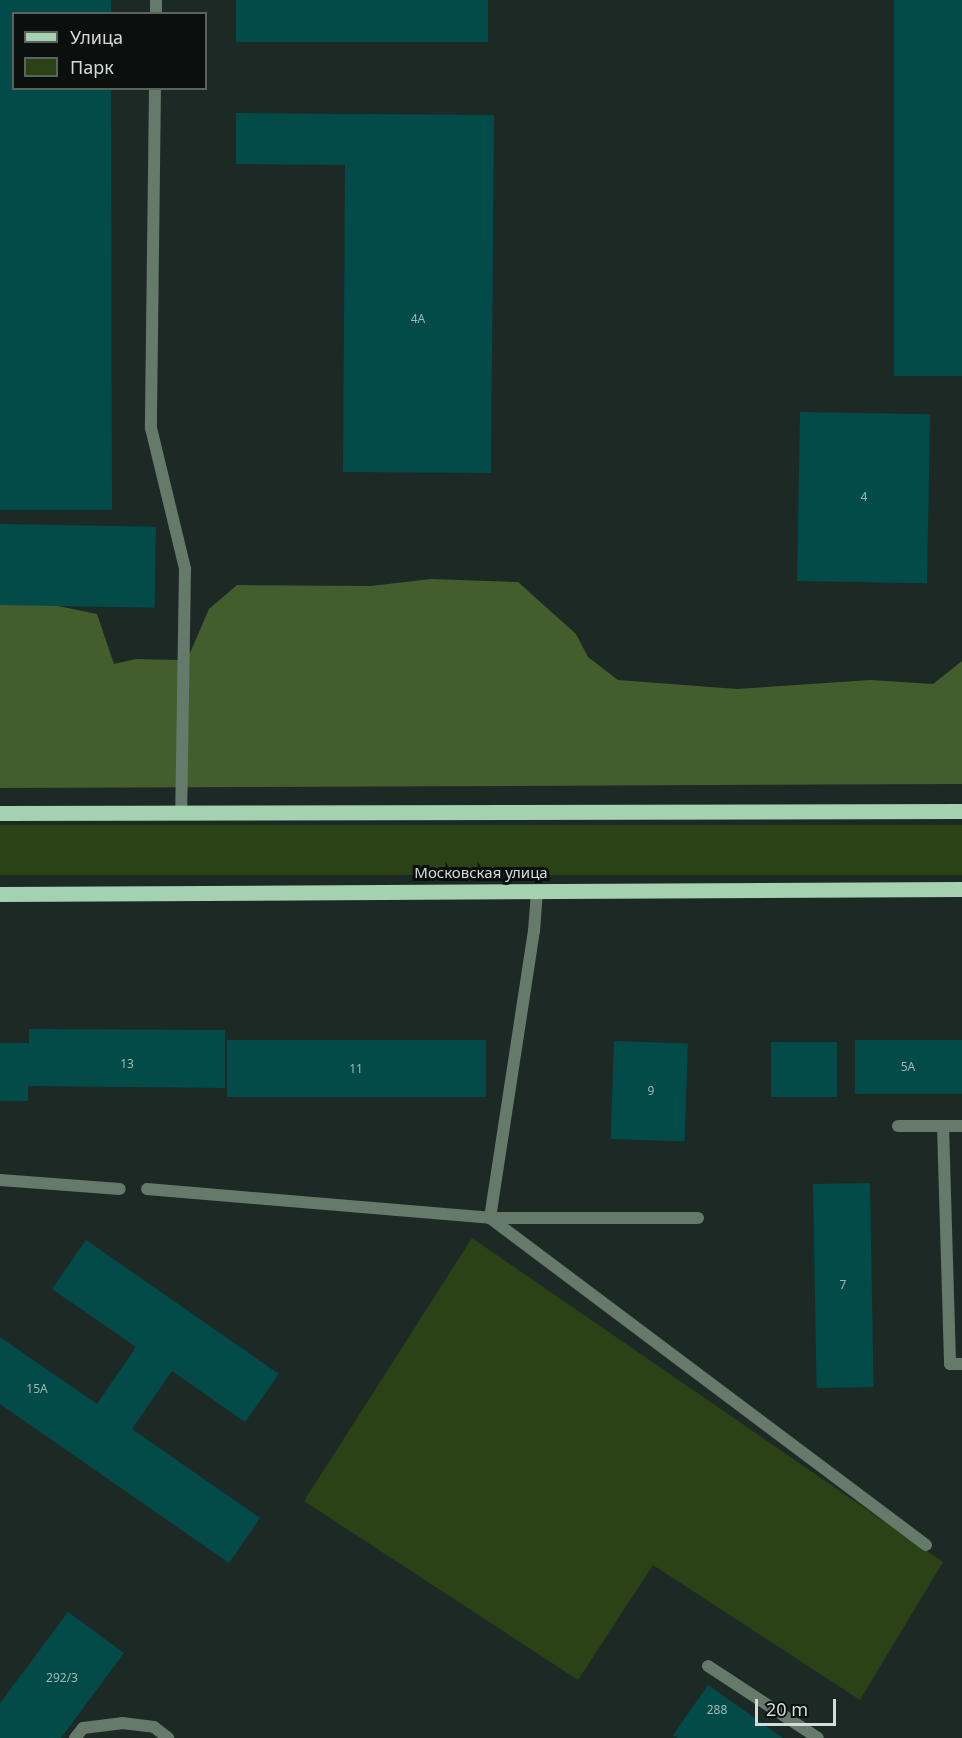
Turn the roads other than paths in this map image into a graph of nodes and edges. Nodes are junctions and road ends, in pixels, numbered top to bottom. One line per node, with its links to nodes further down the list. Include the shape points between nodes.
1 (155, 90): 4 (street, via 151,428 185,569)
2 (962, 811): 4 (main road)
3 (0, 813): 4 (main road)
4 (182, 813)
5 (962, 889): 6 (main road, Московская улица)
6 (537, 891): 7 (main road, Московская улица); 14 (street)
7 (0, 894)
8 (898, 1126): 9 (street)
9 (943, 1126): 10 (street); 16 (street, via 950,1364)
10 (962, 1126)
11 (0, 1180): 12 (street)
12 (120, 1189)
13 (147, 1190): 14 (street)
14 (490, 1218): 15 (street); 17 (street)
15 (698, 1218)
16 (962, 1364)
17 (926, 1545)
18 (708, 1666): 21 (street)
19 (75, 1738): 20 (street, via 83,1728 122,1723 154,1727)
20 (168, 1738)
21 (818, 1738)

